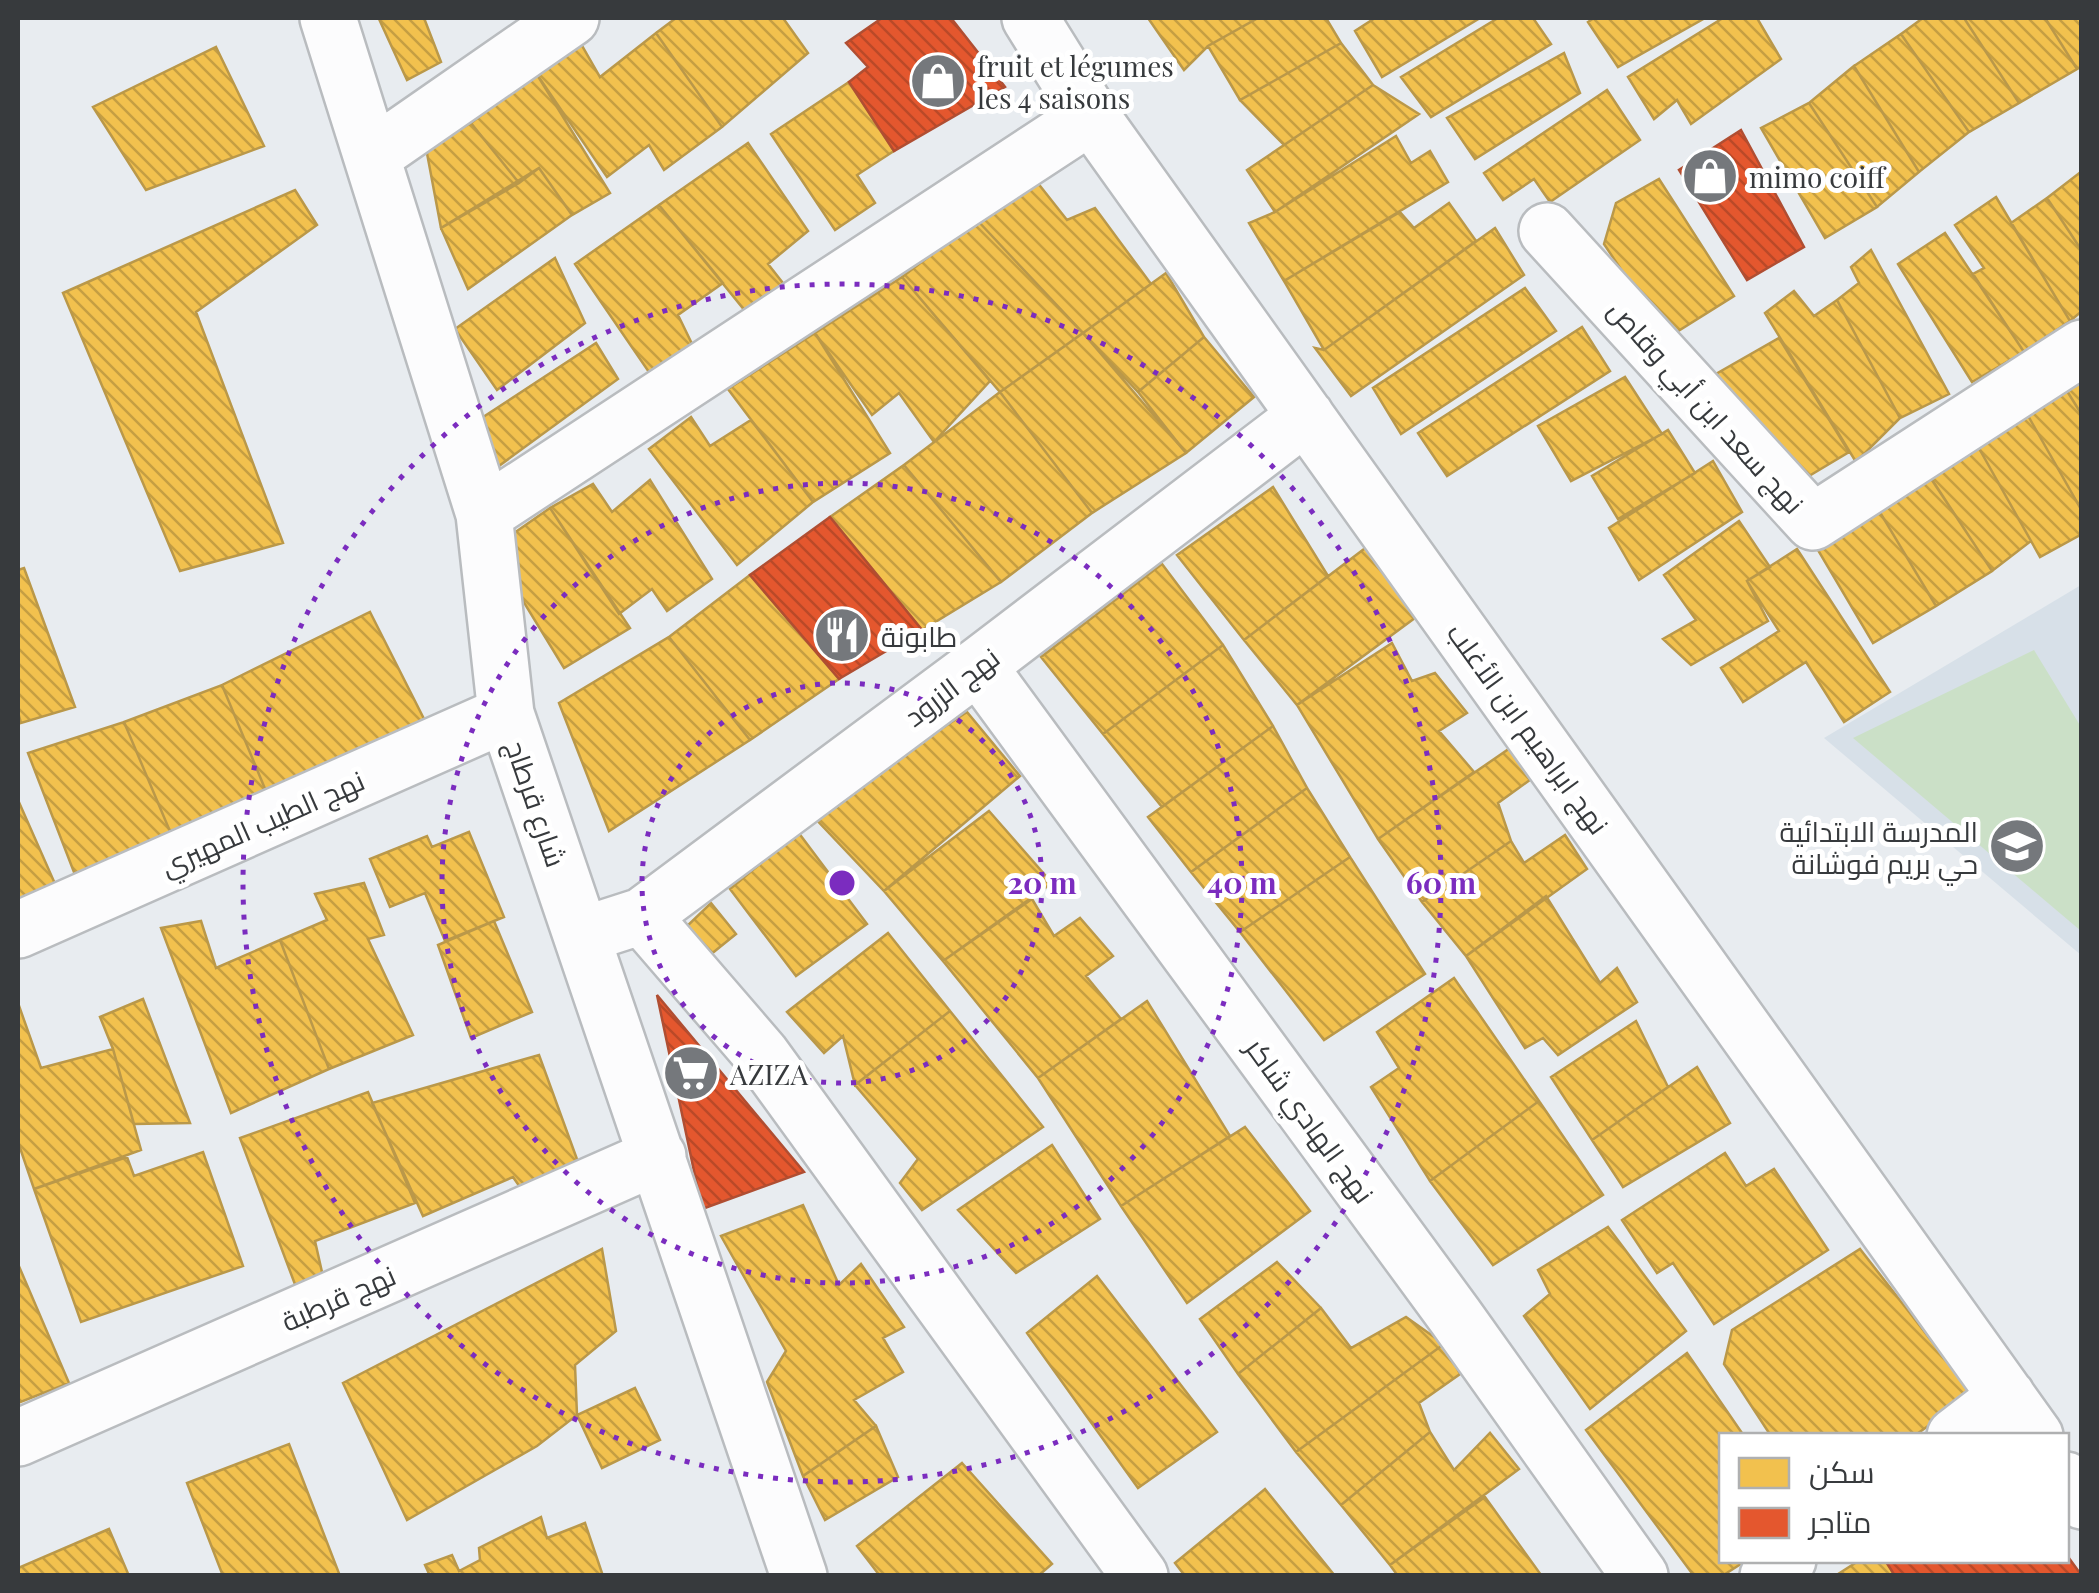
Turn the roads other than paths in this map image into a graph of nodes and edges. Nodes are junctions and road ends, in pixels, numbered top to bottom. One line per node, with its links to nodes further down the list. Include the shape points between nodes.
1 (328, 18): 5 (street, شارع قرطاج)
2 (571, 18): 5 (street)
3 (1044, 22): 4 (street, نهج ابراهيم ابن الأغلب)
4 (1090, 116): 8 (street, نهج ابراهيم ابن الأغلب); 9 (street)
5 (372, 156): 9 (street, شارع قرطاج)
6 (1547, 231): 7 (street, نهج سعد ابن أبي وقاص, via 1813,522)
7 (2082, 348)
8 (1306, 416): 10 (street, نهج الزرود); 16 (street, نهج ابراهيم ابن الأغلب)
9 (484, 514): 11 (street, شارع قرطاج)
10 (978, 666): 12 (street, نهج الزرود); 21 (street, نهج الهادي شاكر)
11 (506, 714): 13 (street, نهج الطيب المهيري); 14 (street, شارع قرطاج)
12 (642, 916): 14 (street, نهج الزرود); 20 (street, via 761,1054)
13 (18, 930)
14 (584, 934): 15 (street, شارع قرطاج)
15 (658, 1156): 18 (street, نهج قرطبة); 19 (street, شارع قرطاج)
16 (2021, 1416): 17 (street)
17 (1965, 1433)
18 (18, 1438)
19 (790, 1573)
20 (1140, 1576)
21 (1640, 1576)

